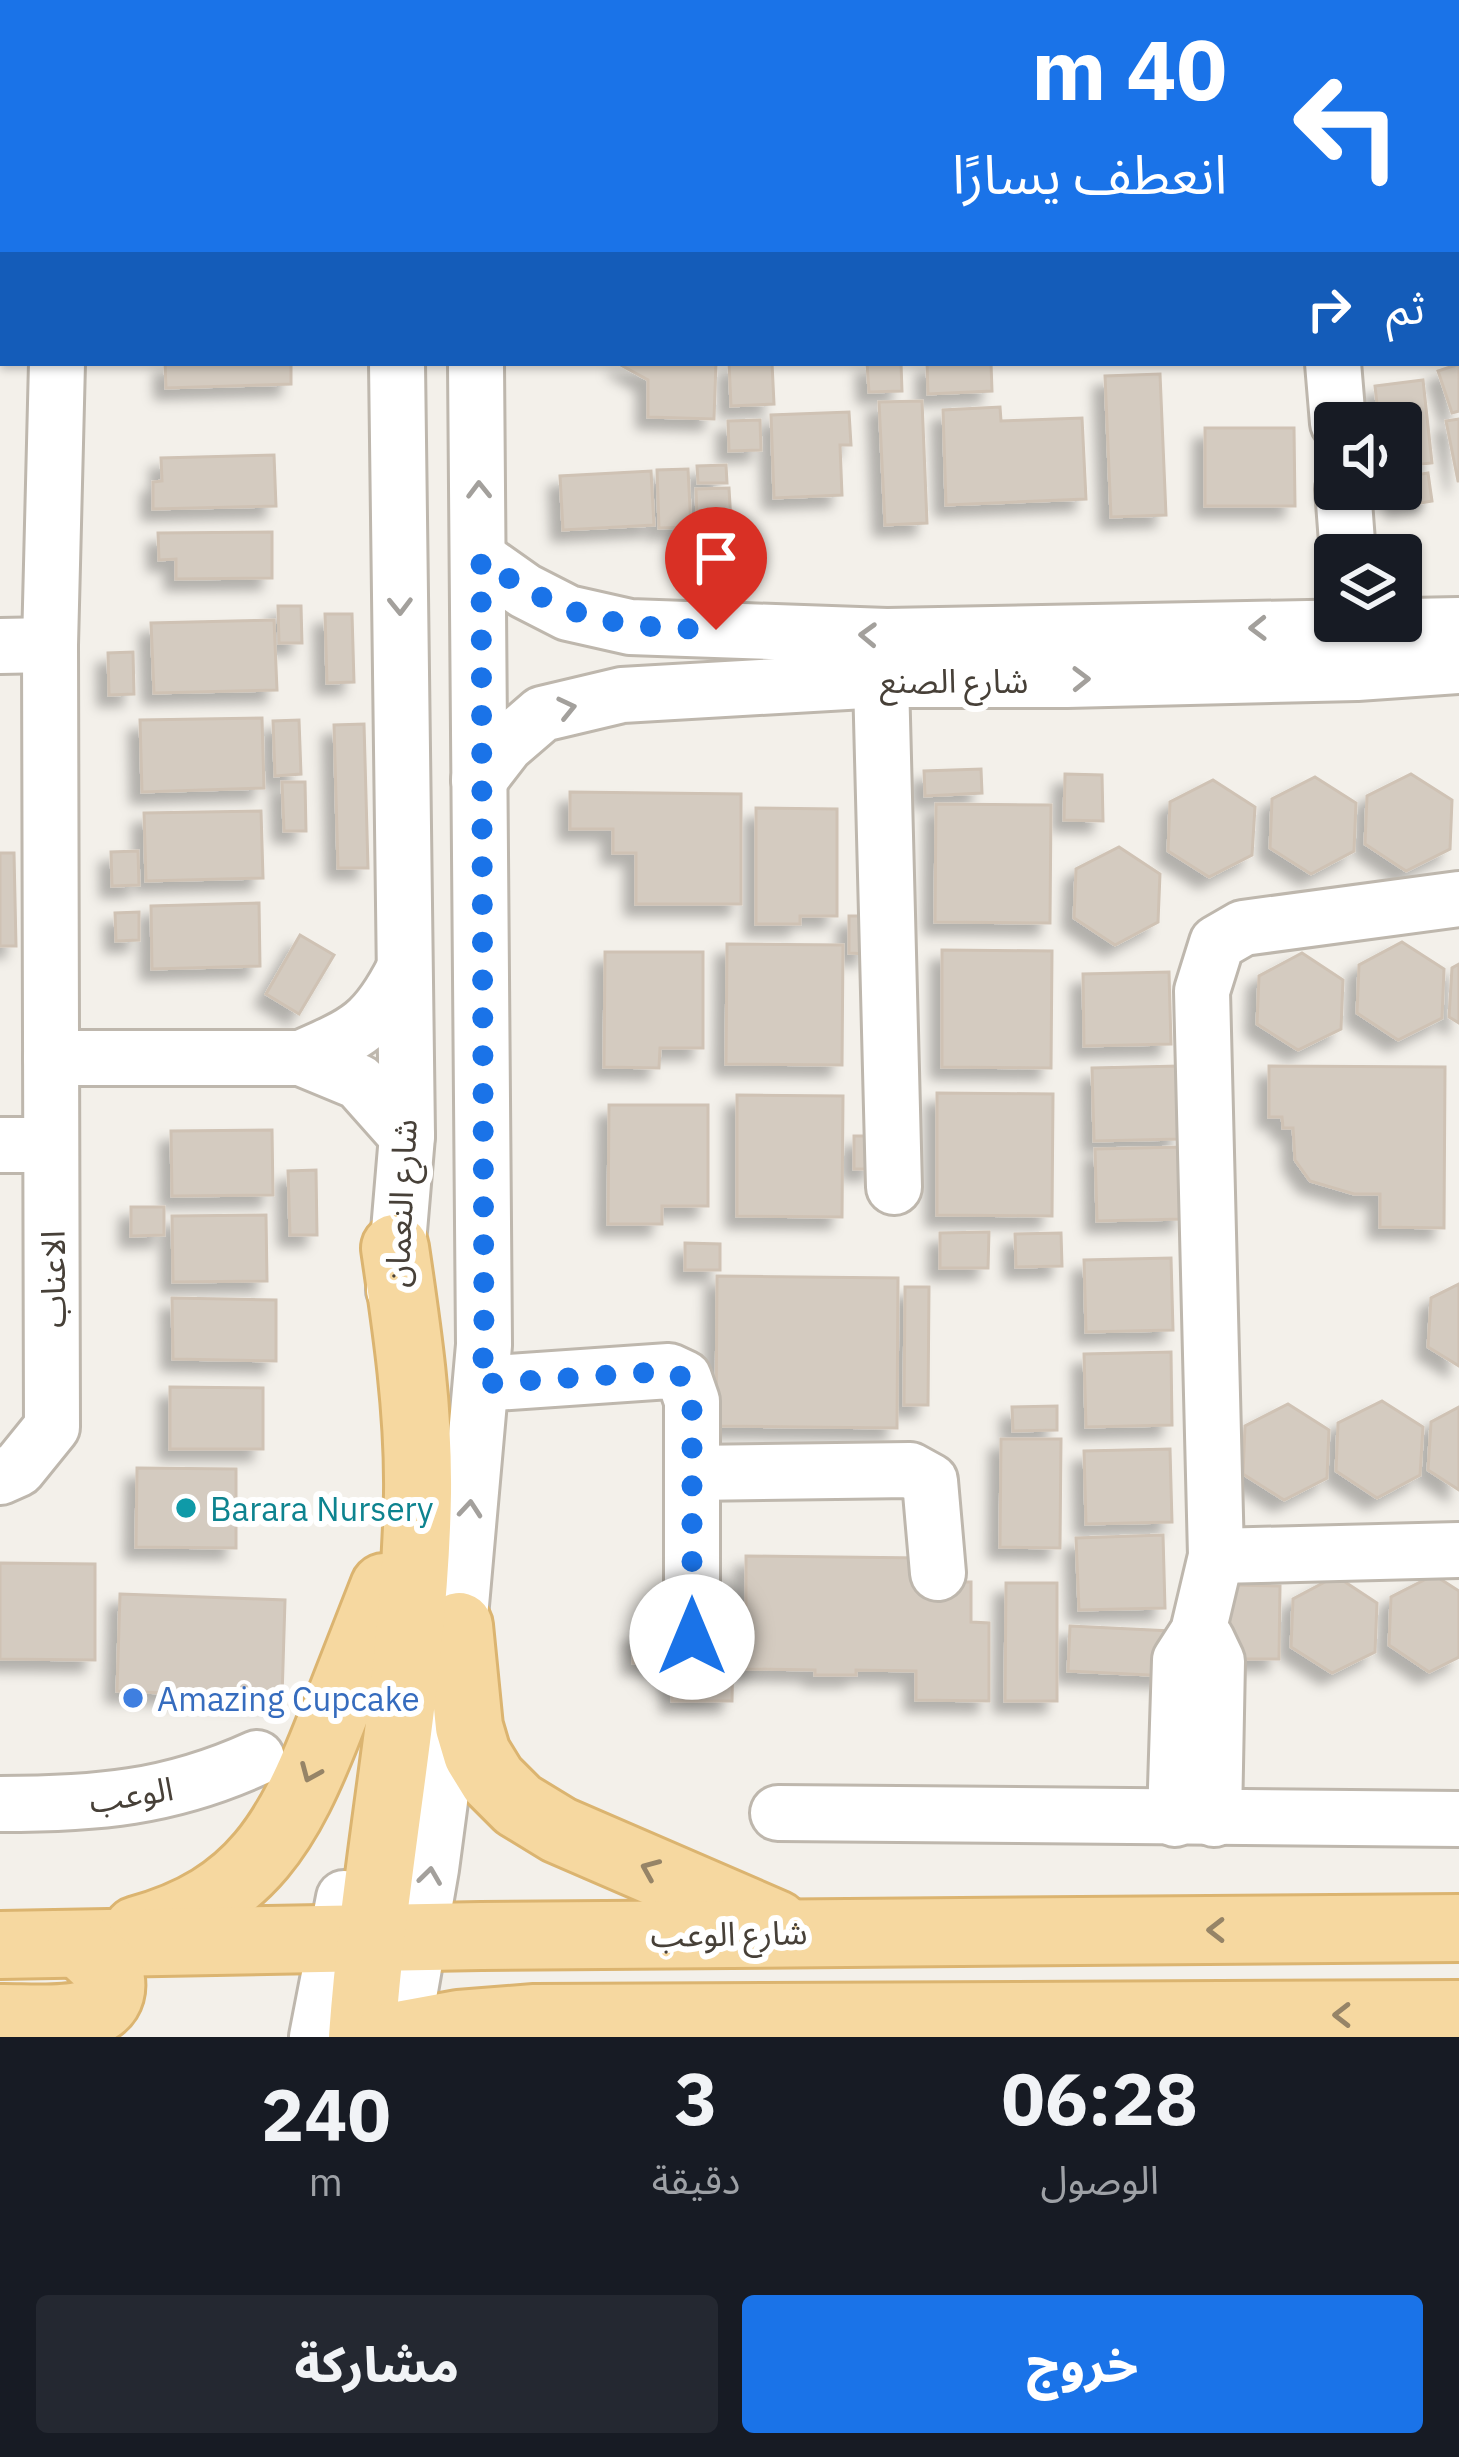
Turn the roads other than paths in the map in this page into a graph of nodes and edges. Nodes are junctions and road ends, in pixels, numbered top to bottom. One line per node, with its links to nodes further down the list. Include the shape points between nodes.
1 (57, 366): 12 (street, الاعناب)
2 (397, 366): 17 (street, شارع النعمان, one-way to 17)
3 (476, 366): 6 (street, one-way to 3)
4 (1333, 366): 5 (street)
5 (1336, 402)
6 (481, 560): 9 (street, شارع الصنع, one-way to 6, via 630,627 568,613); 15 (street)
7 (1459, 625): 8 (street, شارع الصنع)
8 (1422, 630)
9 (1314, 640)
10 (1331, 642): 14 (street, شارع الصنع, one-way to 10)
11 (1363, 642): 13 (street, شارع الصنع)
12 (25, 646): 18 (street, الاعناب)
13 (1459, 666)
14 (881, 680): 15 (street, شارع الصنع, one-way to 14, via 542,714 622,695); 22 (street)
15 (479, 779): 24 (street)
16 (1459, 898): 28 (street, via 1243,928 1217,943 1202,991)
17 (404, 969): 19 (street, via 360,1032); 20 (street, شارع النعمان)
18 (51, 1058): 19 (street); 21 (street, الاعناب)
19 (302, 1058): 20 (street, via 359,1082)
20 (407, 1136): 23 (street, شارع النعمان)
21 (26, 1145): 26 (street, الاعناب, via 52,1427 18,1469)
22 (894, 1187)
23 (395, 1248): 30 (street, شارع النعمان); 40 (main road, via 418,1493)
24 (481, 1384): 25 (street, via 669,1371 684,1378 692,1401); 31 (street, one-way to 24)
25 (692, 1473): 29 (street, via 921,1474 930,1481); 32 (street)
26 (0, 1477)
27 (1459, 1550): 28 (street)
28 (1216, 1556): 36 (street, via 1198,1632 1180,1660)
29 (938, 1574)
30 (384, 1587): 40 (street, شارع النعمان, via 368,1765); 41 (main road, one-way to 41, via 304,1788 259,1859 211,1902)
31 (459, 1626): 39 (main road, one-way to 31, via 518,1805 477,1754); 40 (street, one-way to 31)
32 (692, 1637)
33 (257, 1758): 34 (street, الوعب, via 162,1793)
34 (0, 1804)
35 (778, 1813): 36 (street)
36 (1195, 1819): 37 (street)
37 (1459, 1820)
38 (1459, 1928): 39 (main road, شارع الوعب, one-way to 39)
39 (796, 1932): 40 (main road, شارع الوعب)
40 (376, 1940): 41 (main road, شارع الوعب); 45 (main road)
41 (81, 1945): 42 (main road, شارع الوعب); 44 (main road, via 109,1971 111,1996 103,2007 79,2017)
42 (0, 1946)
43 (1459, 2014): 45 (main road, one-way to 45, via 535,2018)
44 (0, 2018)
45 (365, 2034)

